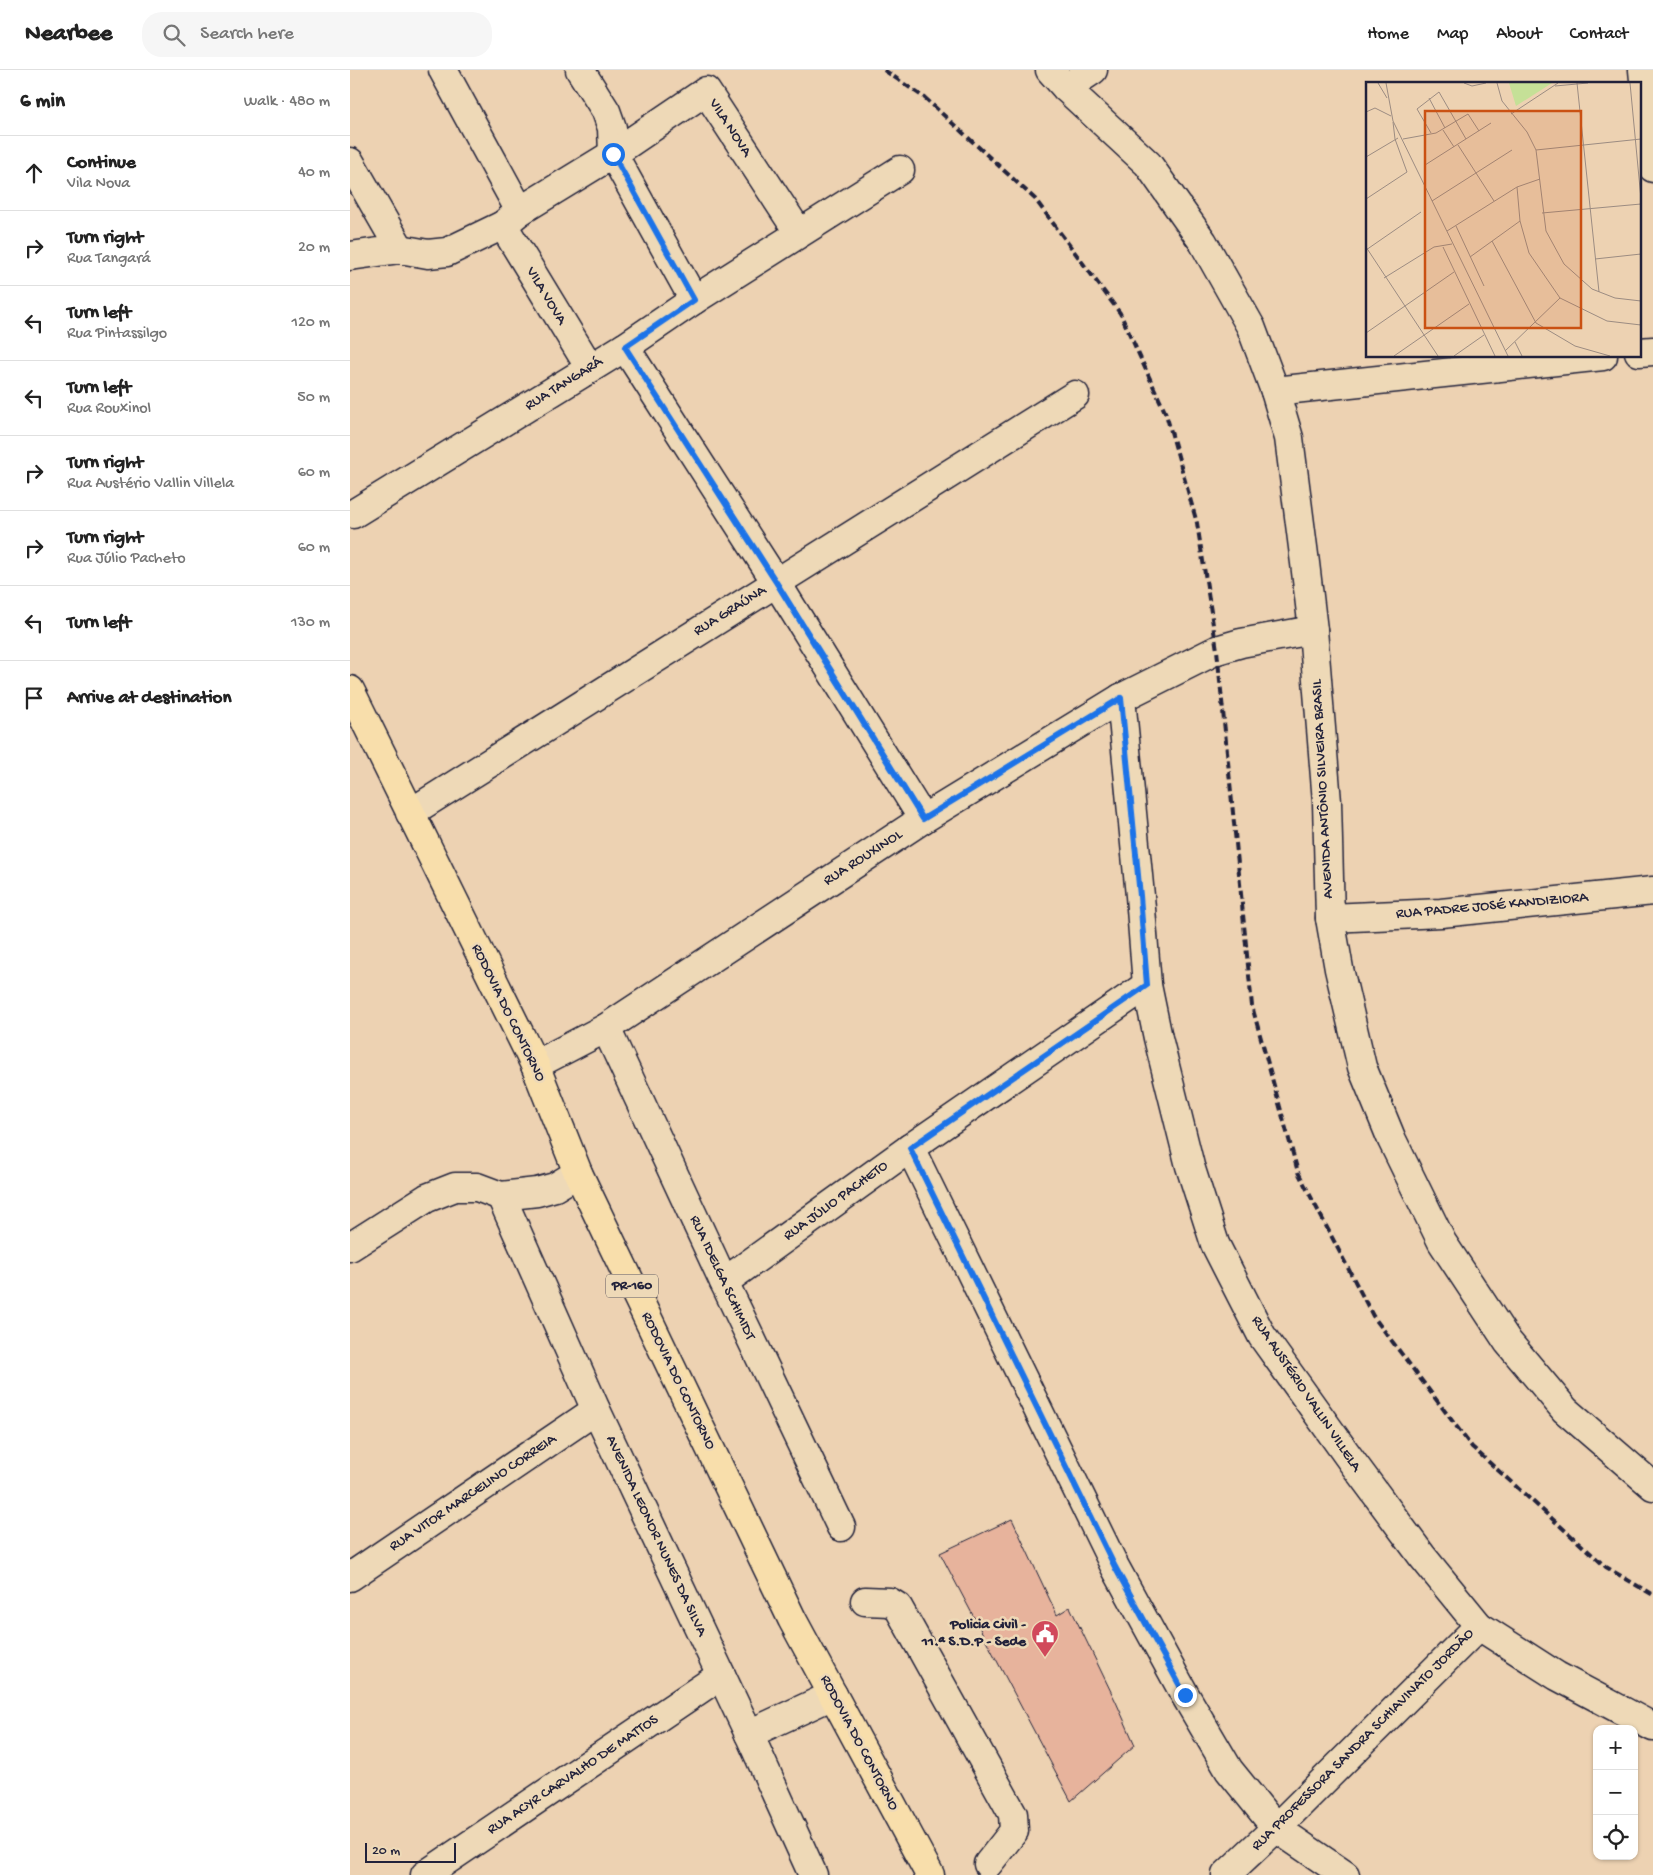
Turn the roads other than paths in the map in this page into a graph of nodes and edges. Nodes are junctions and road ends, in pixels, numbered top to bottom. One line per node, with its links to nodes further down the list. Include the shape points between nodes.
1 (443, 70): 10 (street)
2 (580, 70): 6 (street, via 606,111 612,128)
3 (1093, 70): 5 (street)
4 (1643, 70): 8 (street)
5 (1058, 79): 20 (street, AVENIDA ANTÔNIO SILVEIRA BRASIL, via 1148,164 1203,242 1251,327)
6 (613, 154): 10 (street, VILA NOVA); 11 (street, VILA NOVA, via 706,91); 14 (street)
7 (350, 162): 12 (street)
8 (1653, 168)
9 (900, 170): 11 (street, RUA TANGARÁ)
10 (512, 218): 12 (street, VILA NOVA, via 448,252 428,254); 19 (street, VILA VOVA)
11 (799, 233): 14 (street, RUA TANGARÁ)
12 (400, 249): 13 (street, VILA NOVA)
13 (350, 256)
14 (694, 300): 15 (street, RUA TANGARÁ)
15 (625, 347): 19 (street, RUA TANGARÁ); 23 (street)
16 (1653, 351): 17 (street)
17 (1640, 352)
18 (1584, 358): 20 (street)
19 (590, 368): 22 (street, RUA TANGARÁ)
20 (1276, 391): 24 (street, AVENIDA ANTÔNIO SILVEIRA BRASIL, via 1289,438)
21 (1075, 395): 23 (street, RUA GRAÚNA)
22 (353, 514)
23 (776, 582): 27 (street, RUA GRAÚNA); 28 (street)
24 (1312, 630): 26 (street, RUA ROUXINOL, via 1217,650); 30 (street, AVENIDA ANTÔNIO SILVEIRA BRASIL, via 1327,802)
25 (350, 690): 27 (main road, RODOVIA DO CONTORNO / PR-160)
26 (1121, 698): 28 (street, RUA ROUXINOL); 31 (street, RUA AUSTÉRIO VALLIN VILLELA)
27 (410, 813): 33 (main road, RODOVIA DO CONTORNO / PR-160)
28 (923, 819): 32 (street, RUA ROUXINOL)
29 (1653, 890): 30 (street, RUA PADRE JOSÉ KANDIZIORA, via 1441,912)
30 (1330, 918): 40 (street, AVENIDA ANTÔNIO SILVEIRA BRASIL, via 1362,1067 1392,1140 1442,1242 1508,1342 1565,1410)
31 (1147, 985): 34 (street, RUA JÚLIO PACHETO); 44 (street, RUA AUSTÉRIO VALLIN VILLELA, via 1190,1166 1219,1253 1262,1336 1364,1479)
32 (606, 1028): 33 (street, RUA ROUXINOL); 38 (street, RUA IDELGA SCHIMIDT)
33 (535, 1065): 35 (main road, RODOVIA DO CONTORNO / PR-160)
34 (910, 1148): 38 (street, RUA JÚLIO PACHETO); 49 (street, via 1115,1567 1229,1770)
35 (578, 1173): 36 (street, via 555,1187); 46 (main road, RODOVIA DO CONTORNO / PR-160, via 792,1619)
36 (501, 1196): 37 (street, via 478,1188 455,1188 427,1198); 39 (street, AVENIDA LEONOR NUNES DA SILVA)
37 (350, 1247)
38 (724, 1282): 41 (street, RUA IDELGA SCHIMIDT)
39 (596, 1410): 42 (street, RUA VITOR MARCELINO CORREIA); 45 (street, AVENIDA LEONOR NUNES DA SILVA)
40 (1653, 1486)
41 (841, 1527)
42 (350, 1577)
43 (865, 1601): 50 (street, via 890,1602 898,1607 1013,1814 1014,1831)
44 (1478, 1626): 47 (street, RUA AUSTÉRIO VALLIN VILLELA, via 1557,1676); 49 (street, RUA PROFESSORA SANDRA SCHIAVINATO JORDÃO)
45 (721, 1675): 48 (street, AVENIDA LEONOR NUNES DA SILVA); 51 (street, RUA ACYR CARVALHO DE MATTOS)
46 (833, 1695): 48 (street); 53 (main road, RODOVIA DO CONTORNO / PR-160)
47 (1653, 1727)
48 (749, 1734): 52 (street, AVENIDA LEONOR NUNES DA SILVA)
49 (1276, 1828): 54 (street, RUA PROFESSORA SANDRA SCHIAVINATO JORDÃO); 55 (street)
50 (988, 1864)
51 (425, 1875)
52 (813, 1875)
53 (930, 1875)
54 (1226, 1875)
55 (1345, 1875)

